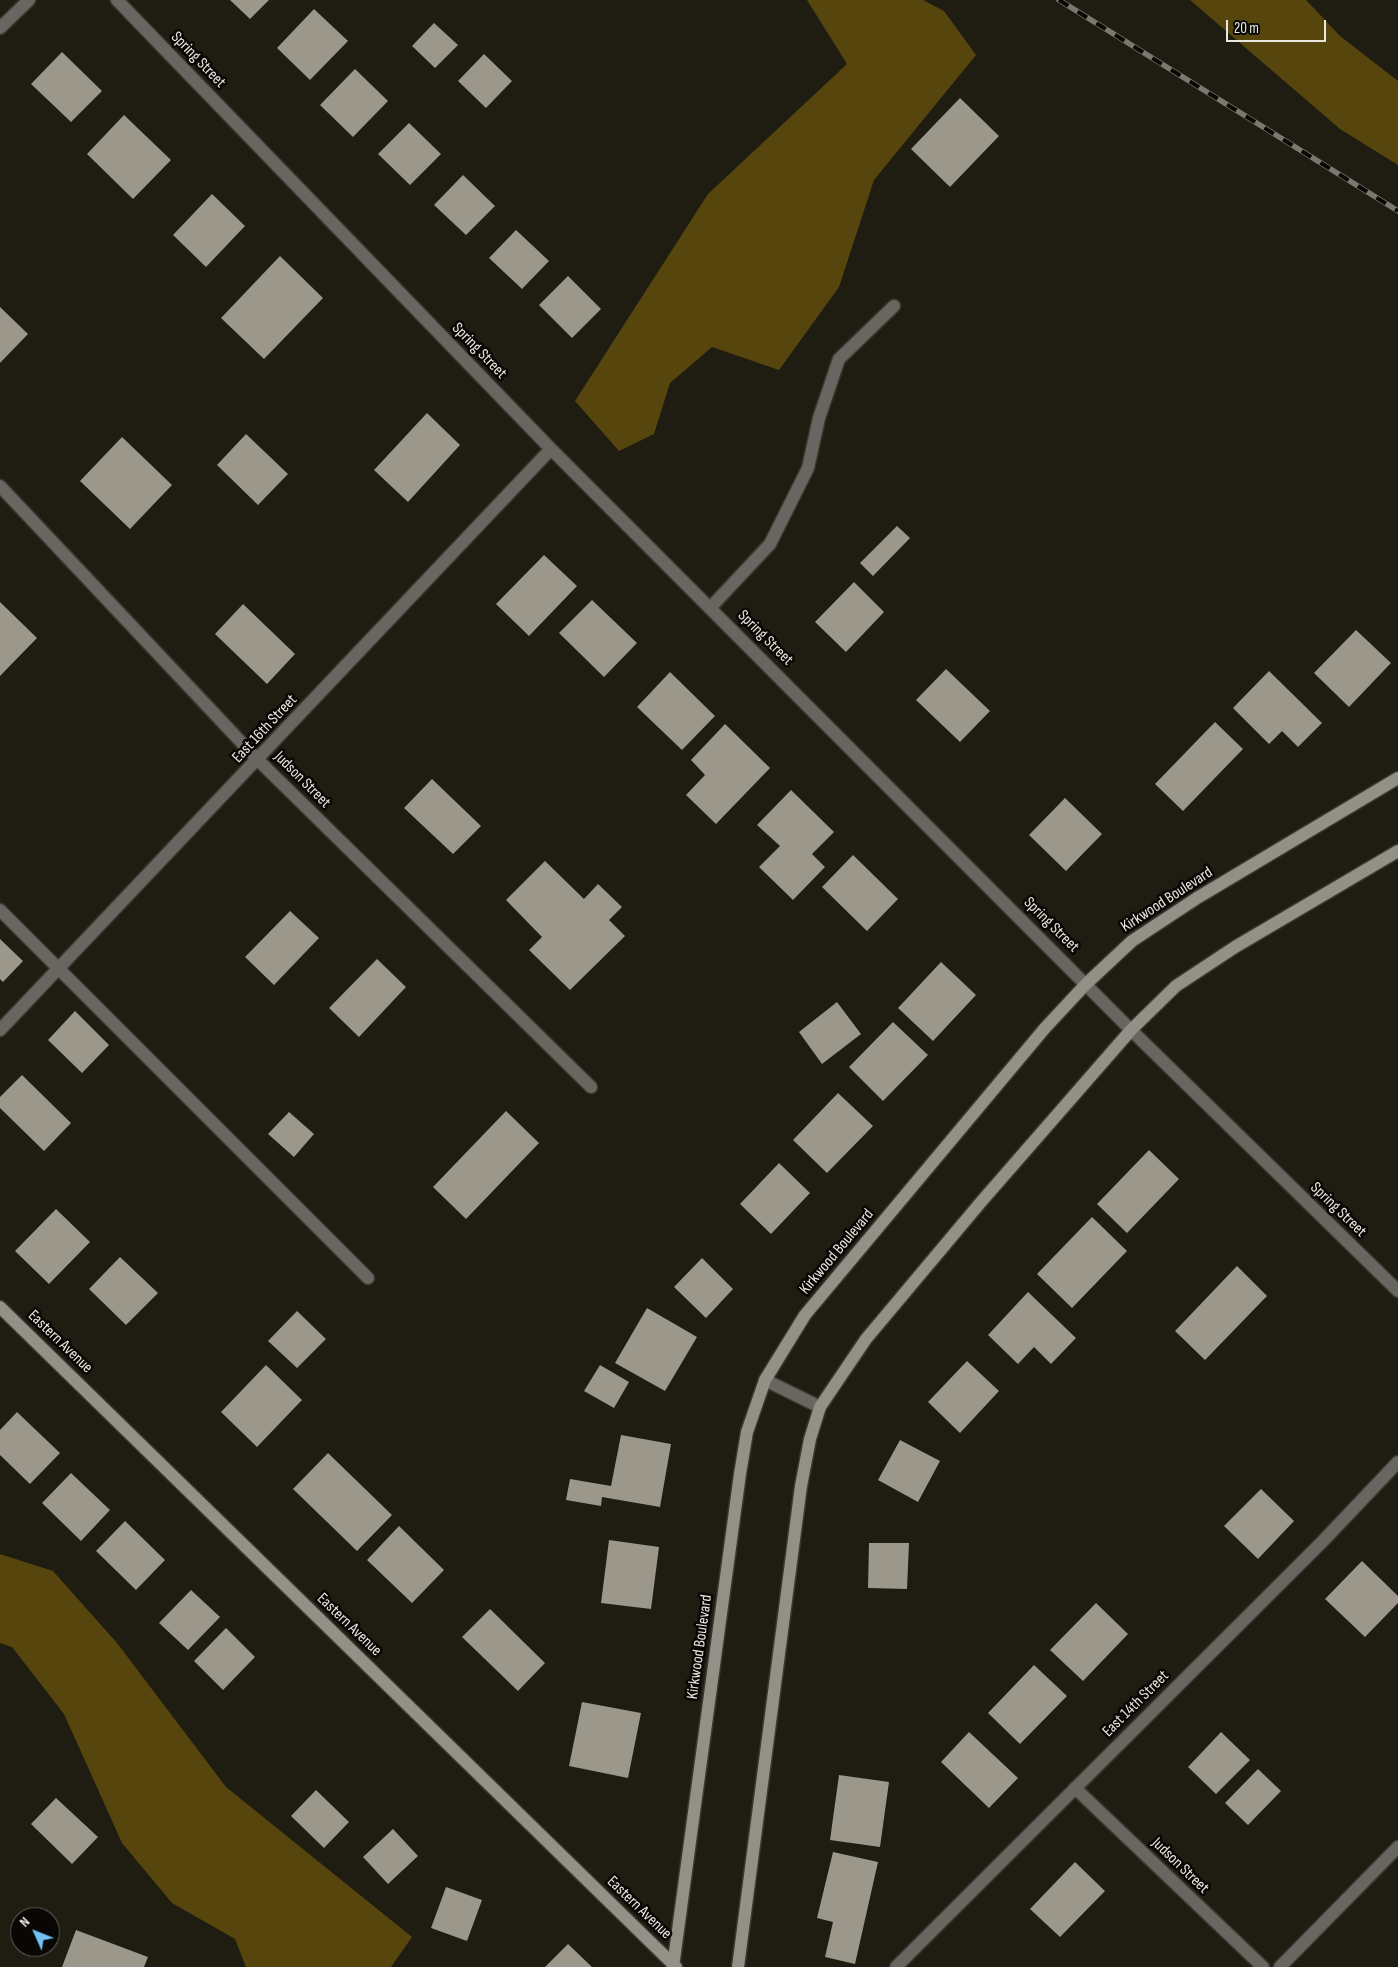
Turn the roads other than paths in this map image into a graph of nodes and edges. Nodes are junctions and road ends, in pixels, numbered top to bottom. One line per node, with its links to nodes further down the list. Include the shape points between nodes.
1 (29, 0): 3 (street)
2 (117, 0): 5 (street, Spring Street)
3 (0, 28)
4 (894, 306): 7 (street, via 839,359 819,418 808,468 770,544)
5 (551, 449): 7 (street, Spring Street); 8 (street, East 16th Street)
6 (0, 486): 8 (street, Judson Street)
7 (711, 607): 13 (street, Spring Street)
8 (258, 760): 12 (street, East 16th Street); 16 (street, Judson Street)
9 (1398, 778): 13 (street, Kirkwood Boulevard, via 1132,940)
10 (1398, 851): 15 (street, via 1235,947 1176,986)
11 (0, 910): 12 (street)
12 (59, 969): 14 (street, East 16th Street); 17 (street)
13 (1086, 984): 15 (street, Spring Street); 20 (street, Kirkwood Boulevard, via 805,1315)
14 (0, 1030)
15 (1131, 1030): 18 (street, Spring Street); 21 (street, via 866,1339)
16 (591, 1087)
17 (368, 1278)
18 (1398, 1291)
19 (0, 1307): 25 (street, Eastern Avenue)
20 (765, 1380): 21 (street); 25 (street, Kirkwood Boulevard, via 747,1432 740,1474)
21 (820, 1407): 26 (street, via 801,1486)
22 (1398, 1462): 23 (street, East 14th Street)
23 (1075, 1788): 27 (street, East 14th Street); 28 (street, Judson Street)
24 (1398, 1847): 29 (street)
25 (674, 1966)
26 (738, 1967)
27 (896, 1967)
28 (1263, 1967)
29 (1280, 1967)

